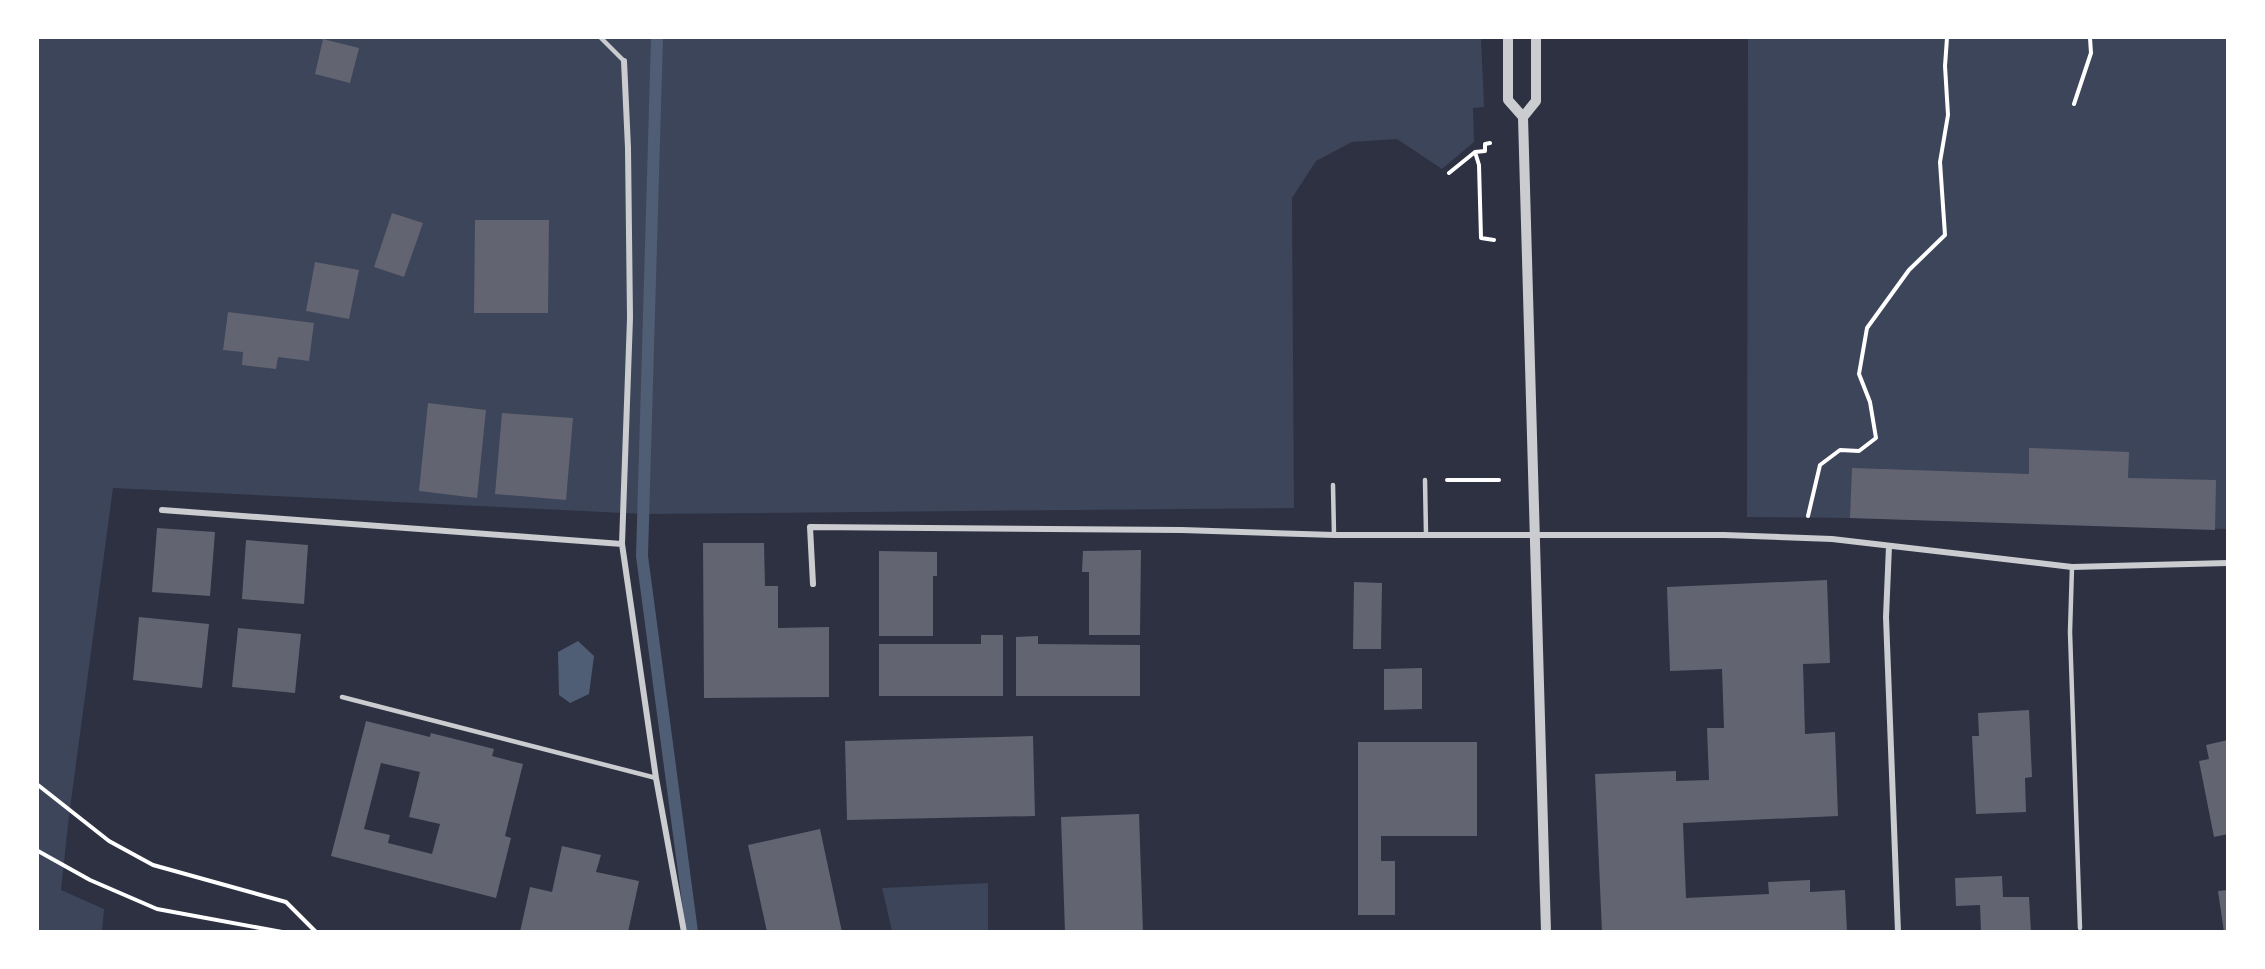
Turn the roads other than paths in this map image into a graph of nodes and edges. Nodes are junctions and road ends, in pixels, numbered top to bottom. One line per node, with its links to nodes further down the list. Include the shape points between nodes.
1 (601, 38): 4 (lane)
2 (1508, 38): 5 (street, via 1508,100)
3 (1536, 38): 5 (street, via 1536,101)
4 (624, 61): 12 (street, via 630,318)
5 (1523, 117): 11 (street)
6 (1425, 480): 9 (lane)
7 (1333, 486): 10 (lane)
8 (162, 510): 12 (street)
9 (1426, 534): 10 (street); 11 (street)
10 (1335, 535): 16 (street, via 810,526)
11 (1535, 535): 13 (street, via 1724,535 1832,539); 21 (street)
12 (622, 544): 18 (street)
13 (1889, 546): 15 (street); 22 (street, via 1886,617)
14 (2228, 563): 15 (street)
15 (2072, 567): 19 (lane, via 2070,632)
16 (813, 584)
17 (342, 697): 18 (lane)
18 (656, 778): 20 (street)
19 (2080, 928)
20 (684, 932)
21 (1546, 932)
22 (1898, 932)

